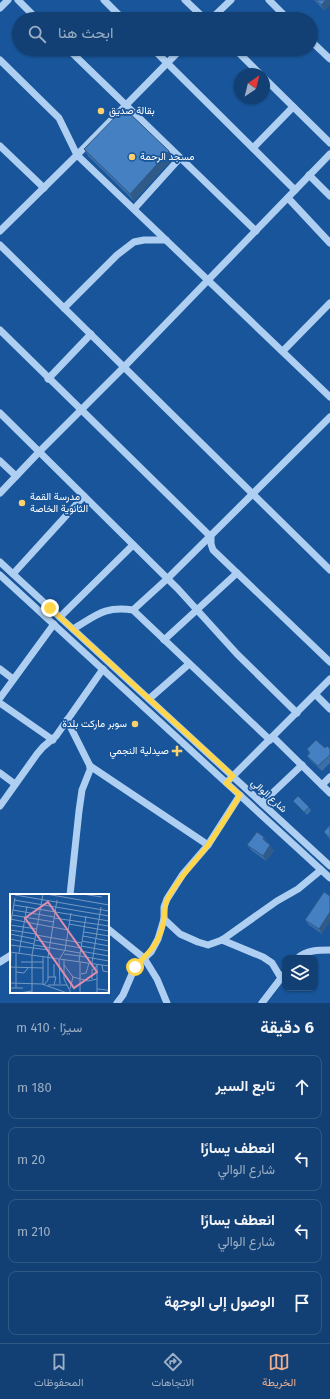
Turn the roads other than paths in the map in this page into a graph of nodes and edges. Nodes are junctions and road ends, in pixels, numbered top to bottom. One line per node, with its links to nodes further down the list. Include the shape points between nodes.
1 (8, 0): 7 (street)
2 (18, 0): 8 (street)
3 (104, 0): 9 (street)
4 (185, 0): 10 (street)
5 (231, 0): 11 (street)
6 (268, 0): 12 (street)
7 (0, 8)
8 (30, 12)
9 (116, 12)
10 (198, 12)
11 (218, 12)
12 (281, 12)
13 (318, 48): 18 (street)
14 (75, 56): 23 (street)
15 (160, 56): 20 (street)
16 (174, 56): 20 (street)
17 (242, 56): 21 (street)
18 (330, 59)
19 (0, 60): 29 (street, via 59,118)
20 (166, 63): 23 (street); 27 (street)
21 (254, 68)
22 (270, 84): 24 (street)
23 (126, 105): 29 (street); 30 (street)
24 (293, 107): 25 (street); 27 (street)
25 (330, 143)
26 (0, 146): 32 (street)
27 (253, 148): 33 (street)
28 (330, 154): 31 (street)
29 (77, 155): 32 (street); 36 (street)
30 (180, 158): 36 (street); 38 (street)
31 (309, 175): 33 (street); 34 (street)
32 (44, 188): 37 (street)
33 (296, 190): 35 (street)
34 (330, 196)
35 (288, 198): 38 (street); 40 (street)
36 (134, 209): 39 (street)
37 (1, 228)
38 (256, 231): 42 (street)
39 (166, 240): 42 (street); 44 (street, via 134,242 117,255)
40 (330, 243)
41 (0, 245): 44 (street)
42 (208, 280): 47 (street); 48 (street)
43 (330, 303): 47 (street)
44 (64, 308): 46 (street)
45 (0, 330): 49 (street)
46 (91, 334): 48 (street); 49 (street)
47 (283, 351): 50 (street)
48 (124, 367): 51 (street); 58 (street)
49 (48, 379): 51 (street)
50 (330, 397)
51 (80, 410): 54 (street); 60 (street)
52 (0, 413): 54 (street)
53 (330, 417): 58 (street)
54 (39, 452): 56 (street); 59 (street)
55 (0, 461): 56 (street)
56 (16, 476): 57 (street)
57 (0, 493)
58 (253, 494): 60 (street); 63 (street)
59 (84, 496): 61 (street); 66 (street)
60 (211, 536): 64 (street, via 213,550); 67 (street)
61 (133, 545): 67 (street); 70 (street)
62 (0, 562): 66 (street, شارع الوالي)
63 (330, 570)
64 (237, 573): 69 (street); 74 (street)
65 (0, 574): 71 (street, شارع الوالي)
66 (13, 574): 70 (street, شارع الوالي)
67 (167, 579): 68 (street); 69 (street)
68 (133, 610): 72 (street, via 109,609); 73 (street)
69 (197, 610): 73 (street); 85 (street)
70 (60, 617): 72 (street, شارع الوالي)
71 (54, 624): 77 (street, شارع الوالي); 78 (street)
72 (73, 629): 82 (street, شارع الوالي)
73 (164, 640): 75 (street)
74 (330, 662)
75 (189, 664): 82 (street); 87 (street)
76 (0, 669): 78 (street)
77 (103, 669): 86 (street); 94 (street, شارع الوالي)
78 (13, 678): 81 (street)
79 (330, 679): 80 (street)
80 (316, 695): 84 (street); 85 (street)
81 (0, 698)
82 (149, 699): 92 (street, شارع الوالي)
83 (0, 703): 88 (street)
84 (330, 709)
85 (297, 713): 87 (street)
86 (67, 720): 88 (street); 90 (street)
87 (271, 739): 89 (street); 92 (street)
88 (53, 740): 95 (street, via 43,747)
89 (302, 765): 96 (street); 99 (street)
90 (90, 766): 101 (street); 105 (street, via 82,790)
91 (0, 773): 95 (street)
92 (233, 776): 94 (street); 99 (street, شارع الوالي)
93 (330, 777): 96 (street)
94 (226, 783): 98 (street, شارع الوالي)
95 (15, 784): 100 (street)
96 (322, 785): 97 (street)
97 (330, 793)
98 (240, 795): 101 (street); 103 (street, شارع الوالي)
99 (262, 803): 102 (street, شارع الوالي)
100 (0, 806)
101 (208, 845): 106 (street, via 183,874 167,899)
102 (330, 866)
103 (321, 870): 104 (street, شارع الوالي); 108 (street, via 298,889)
104 (330, 878)
105 (70, 894)
106 (164, 919): 108 (street, via 180,934 198,942 208,945); 113 (street, via 158,939 151,952)
107 (109, 930): 113 (street)
108 (222, 940): 115 (street, via 263,957)
109 (330, 950): 111 (street)
110 (0, 953): 112 (street)
111 (302, 955)
112 (9, 956): 114 (street)
113 (144, 958): 117 (street, via 135,967); 118 (street, via 157,979)
114 (0, 962)
115 (282, 975)
116 (282, 977): 119 (street)
117 (117, 1003)
118 (167, 1003)
119 (262, 1003)

